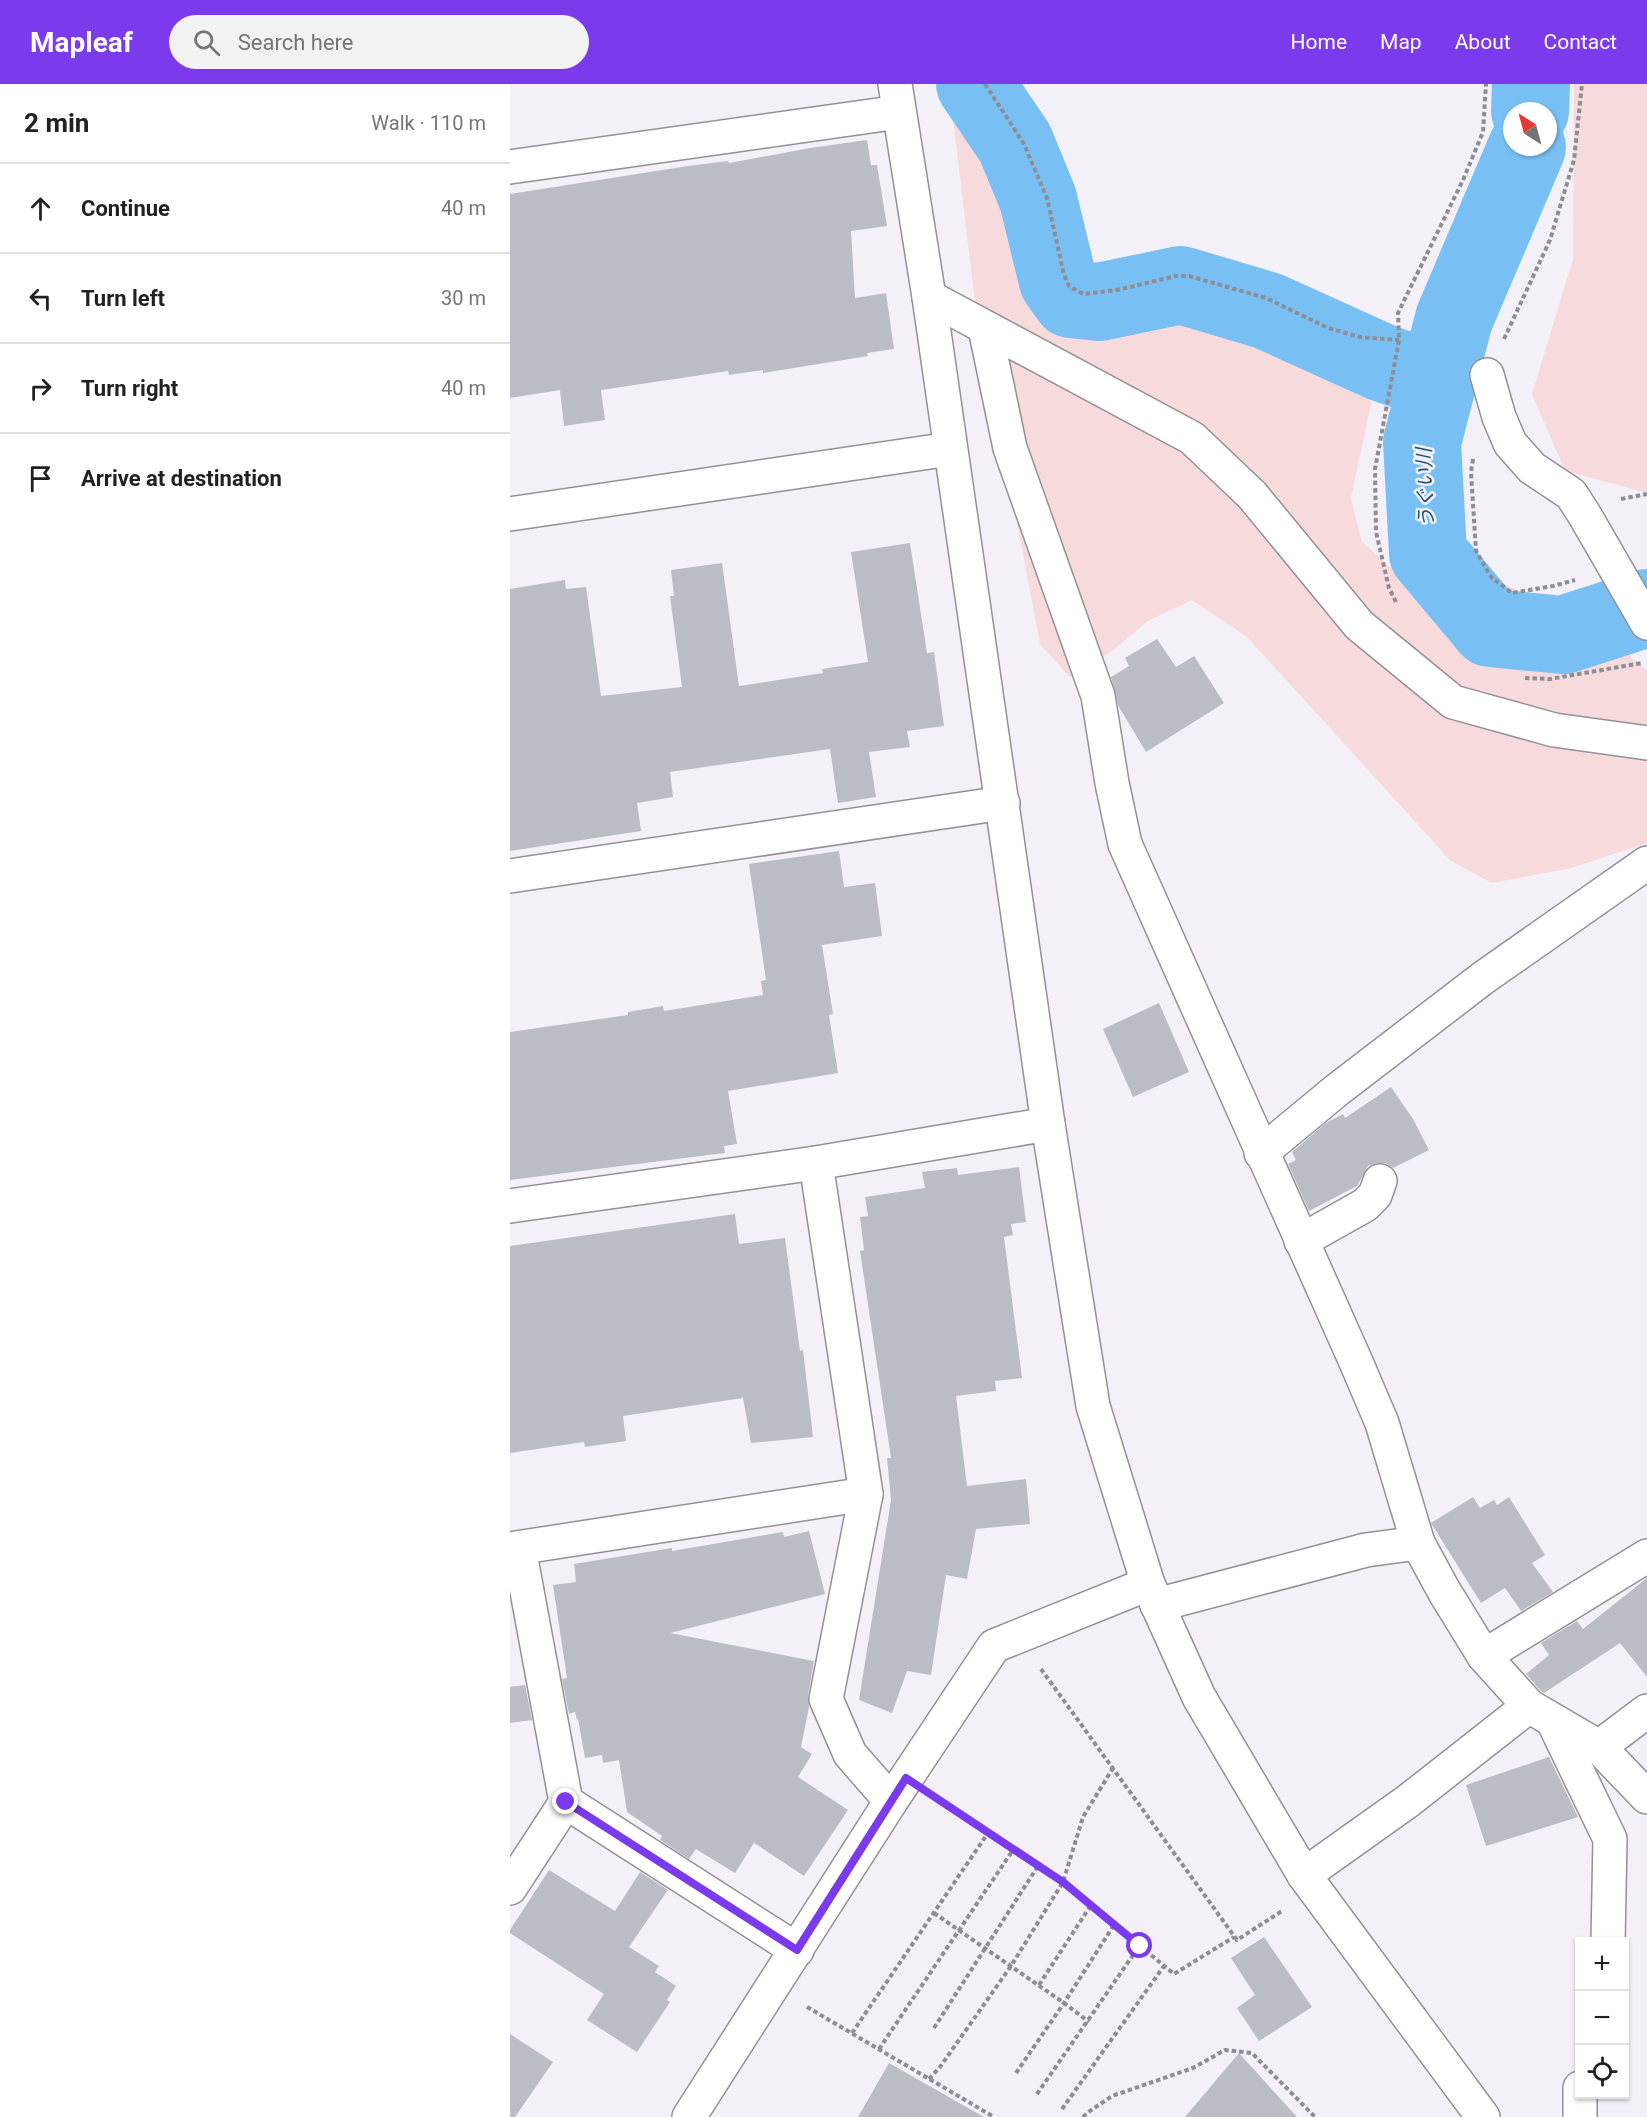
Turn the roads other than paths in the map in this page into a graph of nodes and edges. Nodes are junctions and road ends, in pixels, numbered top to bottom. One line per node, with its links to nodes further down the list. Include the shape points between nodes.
1 (897, 98): 2 (street); 3 (street)
2 (510, 167)
3 (929, 297): 4 (street); 6 (street)
4 (985, 328): 9 (street, via 1192,438 1252,495 1359,625 1453,702 1554,730); 14 (street, via 1010,448 1098,696 1125,844)
5 (1487, 375): 8 (street, via 1510,443 1532,468 1570,494)
6 (950, 449): 7 (street); 10 (street)
7 (510, 514)
8 (1647, 623)
9 (1647, 743)
10 (1003, 803): 12 (street); 13 (street)
11 (1647, 863): 14 (street, via 1483,978)
12 (510, 876)
13 (1048, 1124): 15 (street); 23 (street, via 1093,1406)
14 (1262, 1153): 18 (street)
15 (816, 1163): 17 (street); 19 (street)
16 (1380, 1180): 18 (street, via 1375,1195 1365,1206)
17 (510, 1206)
18 (1301, 1241): 20 (street, via 1382,1423)
19 (866, 1494): 21 (street); 28 (street, via 826,1700 850,1754)
20 (1418, 1543): 23 (street, via 1366,1550); 24 (street)
21 (514, 1548): 30 (street)
22 (1647, 1556): 24 (street)
23 (1152, 1595): 28 (street, via 993,1646); 31 (street, via 1199,1697)
24 (1485, 1656): 26 (street)
25 (1647, 1711): 27 (street)
26 (1541, 1713): 27 (street); 31 (street, via 1408,1801); 33 (street, via 1610,1839)
27 (1599, 1747): 29 (street)
28 (899, 1790): 34 (street)
29 (1647, 1797)
30 (566, 1802): 32 (street); 34 (street)
31 (1309, 1882): 37 (street)
32 (510, 1888)
33 (1608, 1937)
34 (797, 1950): 36 (street)
35 (1580, 2099): 38 (street)
36 (689, 2117)
37 (1483, 2117)
38 (1580, 2117)

